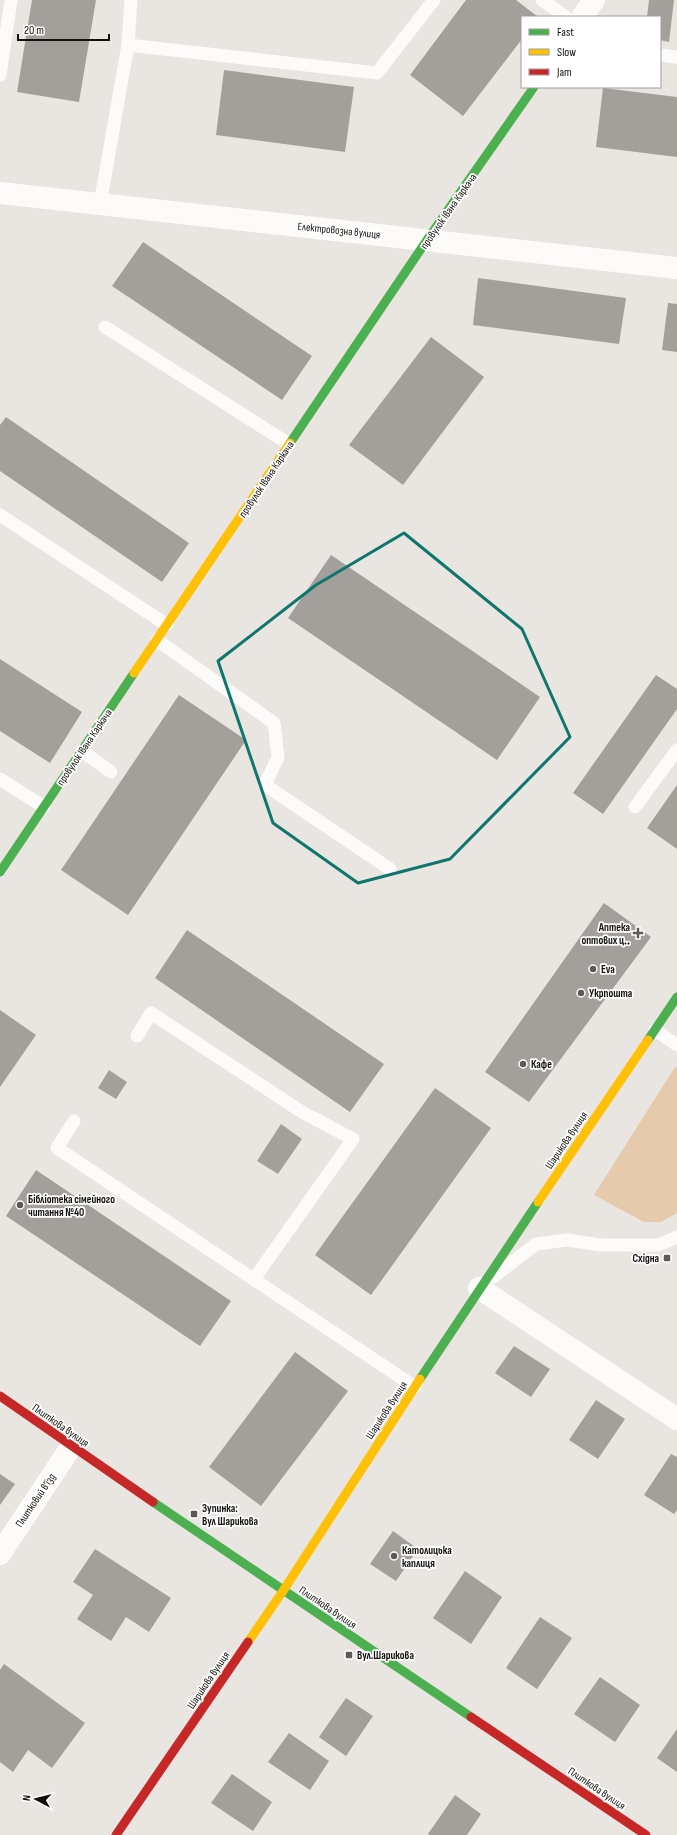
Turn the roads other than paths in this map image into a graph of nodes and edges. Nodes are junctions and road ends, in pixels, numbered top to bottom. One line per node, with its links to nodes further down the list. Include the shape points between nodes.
1 (11, 0): 11 (lane)
2 (131, 0): 8 (lane)
3 (434, 0): 8 (lane, via 377,73)
4 (542, 0): 6 (lane)
5 (594, 0): 7 (street)
6 (565, 16)
7 (583, 16)
8 (128, 45): 14 (lane)
9 (661, 55): 10 (lane)
10 (677, 56)
11 (0, 75)
12 (533, 88): 15 (street, провулок Івана Каркача)
13 (0, 193): 14 (street, Електровозна вулиця)
14 (100, 204): 15 (street, Електровозна вулиця)
15 (427, 240): 16 (street, Електровозна вулиця); 18 (street, провулок Івана Каркача)
16 (677, 268)
17 (105, 327): 18 (lane)
18 (290, 444): 20 (street, провулок Івана Каркача)
19 (0, 515): 20 (lane)
20 (167, 625): 21 (street, провулок Івана Каркача)
21 (157, 640): 23 (street, провулок Івана Каркача); 28 (lane, via 274,723 278,758 265,785)
22 (677, 750): 27 (lane)
23 (82, 751): 24 (lane); 26 (street, провулок Івана Каркача)
24 (111, 772)
25 (0, 779): 26 (lane)
26 (44, 807): 29 (street, провулок Івана Каркача)
27 (636, 807)
28 (390, 869)
29 (0, 872)
30 (677, 998): 31 (street, Шарикова вулиця)
31 (655, 1030): 33 (lane); 37 (street, Шарикова вулиця)
32 (137, 1036): 36 (lane, via 151,1013 302,1112 353,1139)
33 (677, 1045)
34 (74, 1121): 36 (lane, via 57,1148)
35 (677, 1237): 37 (lane, via 658,1245 601,1245 567,1240 536,1244)
36 (254, 1279): 38 (lane)
37 (479, 1288): 38 (street, Шарикова вулиця); 40 (street)
38 (415, 1387): 43 (street, Шарикова вулиця)
39 (0, 1396): 41 (street, Плиткова вулиця)
40 (677, 1419)
41 (71, 1447): 42 (street, Плитковий в’їзд); 43 (street, Плиткова вулиця)
42 (0, 1554)
43 (283, 1591): 44 (street, Шарикова вулиця); 45 (street, Плиткова вулиця)
44 (116, 1835)
45 (646, 1835)

